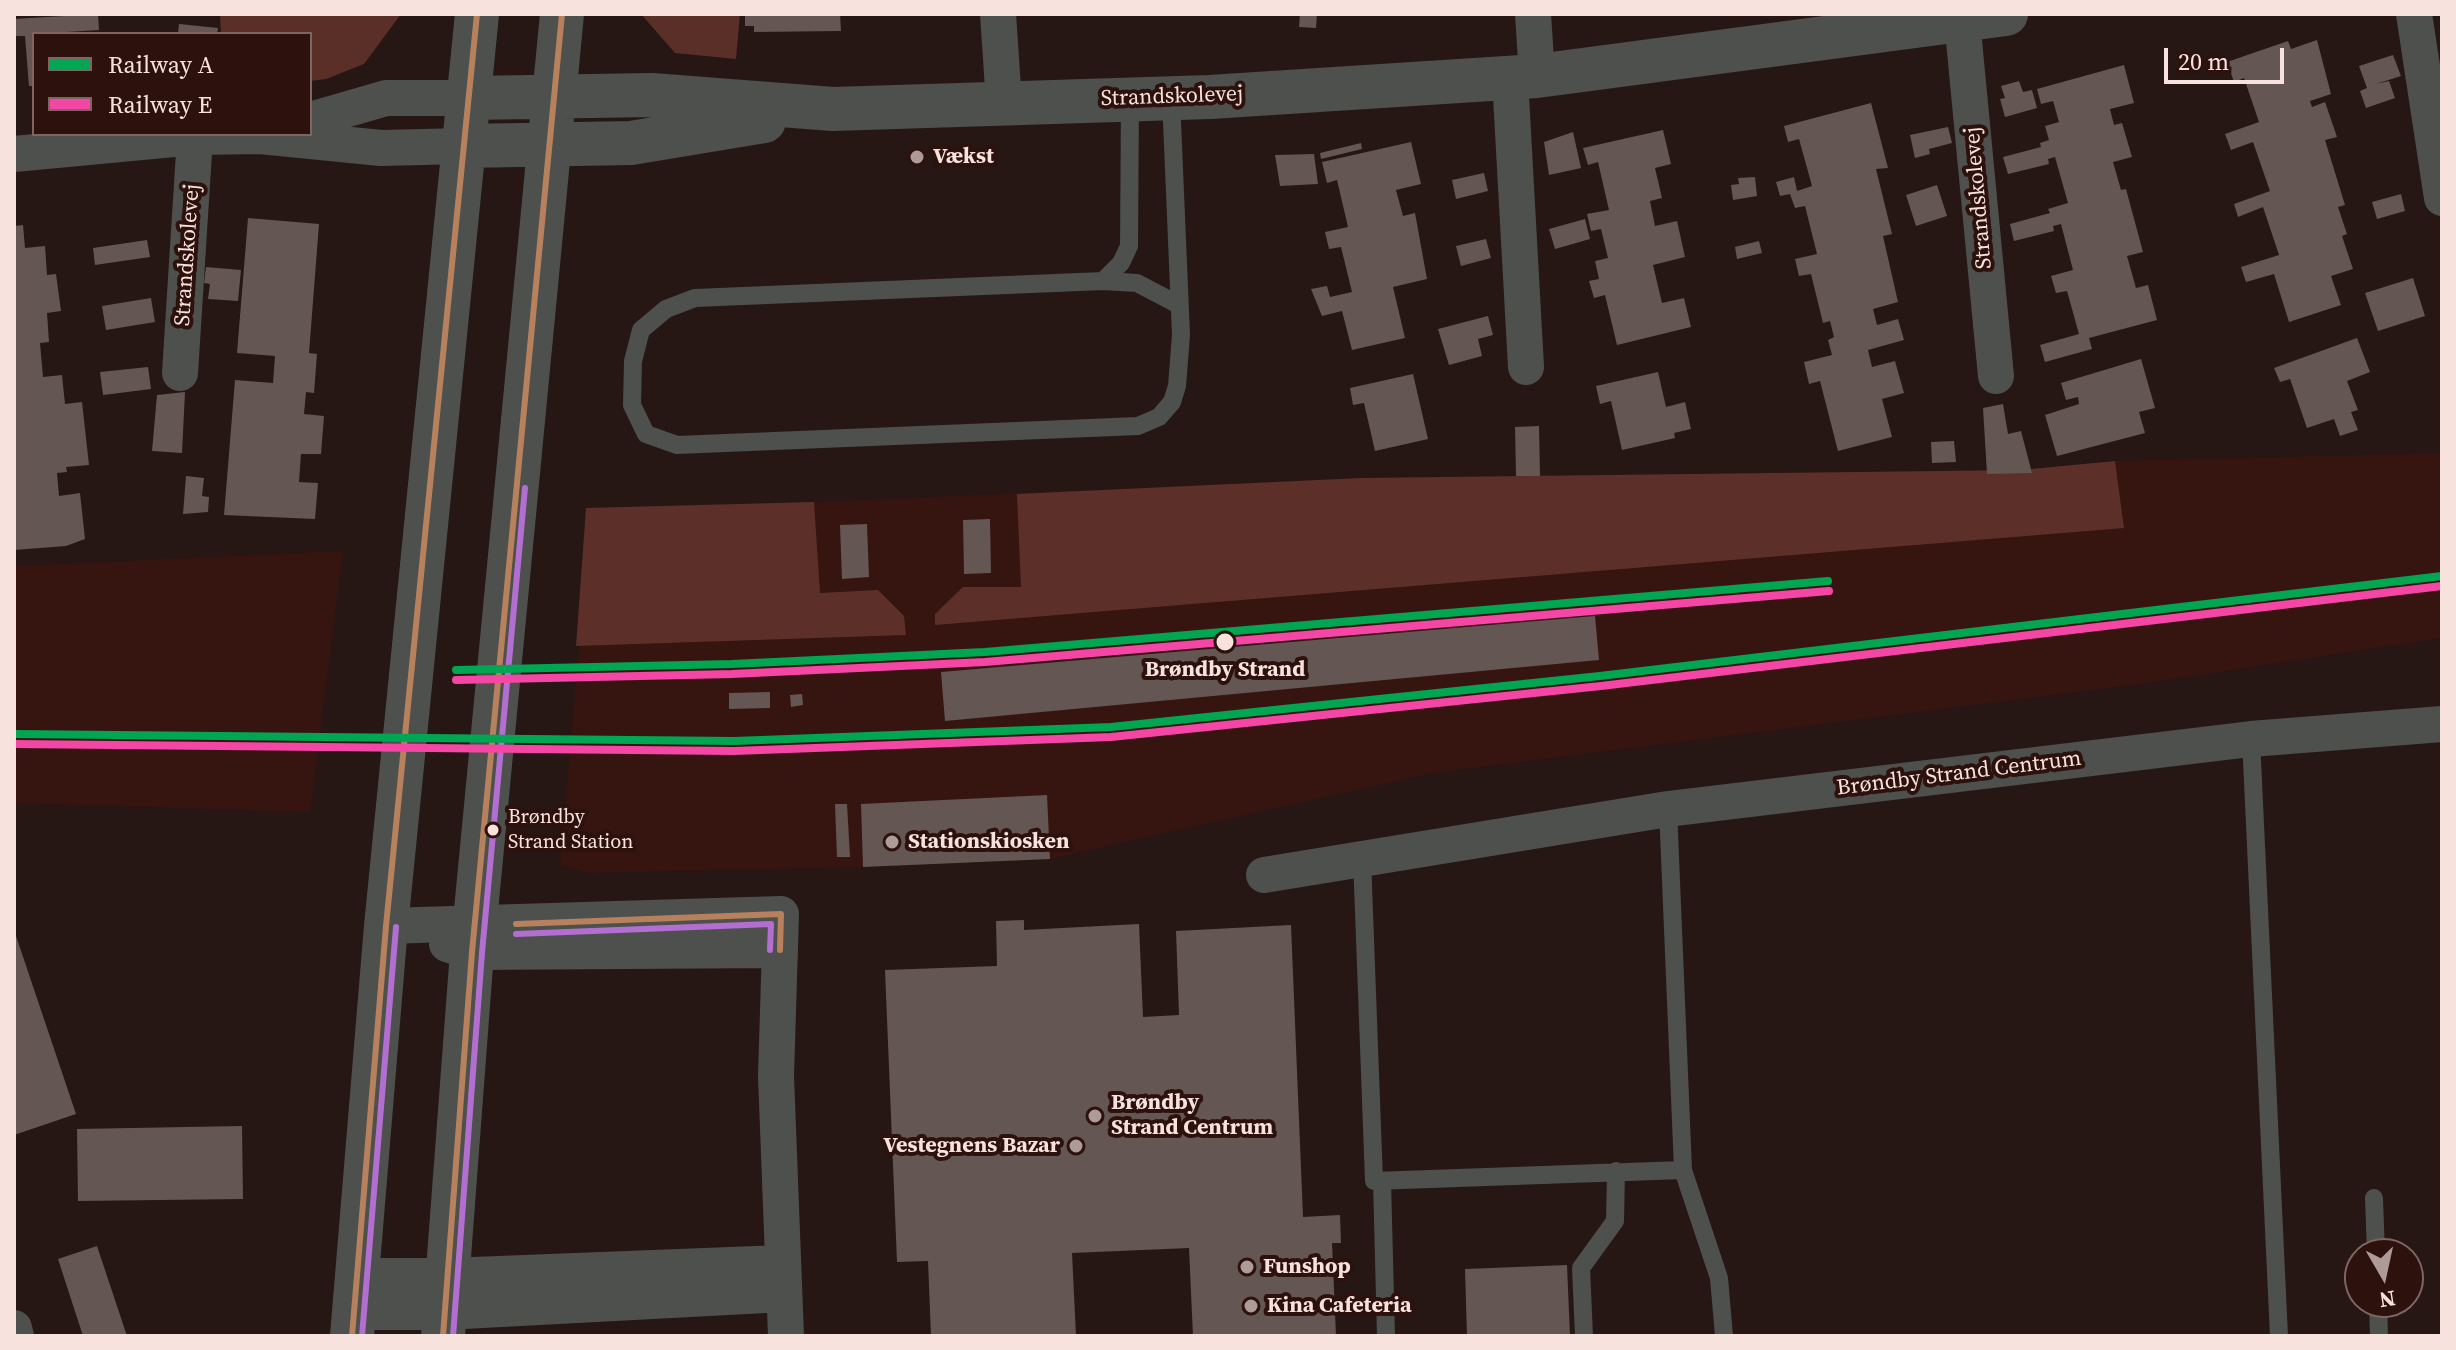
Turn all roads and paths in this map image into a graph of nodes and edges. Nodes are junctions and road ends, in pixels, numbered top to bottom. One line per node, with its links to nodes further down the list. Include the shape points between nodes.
1 (477, 14): 10 (street)
2 (562, 14): 9 (street)
3 (998, 14): 12 (street)
4 (1533, 14): 8 (street)
5 (2006, 14): 7 (street, Strandskolevej)
6 (2414, 14): 21 (street)
7 (1962, 20): 8 (street, Strandskolevej); 26 (street, Strandskolevej)
8 (1524, 77): 11 (street, Strandskolevej); 24 (street)
9 (554, 96): 10 (street, Strandskolevej); 13 (street, Strandskolevej, via 652,95); 18 (street)
10 (469, 98): 14 (street, Strandskolevej, via 386,98); 19 (street)
11 (1151, 98): 12 (street, Strandskolevej); 22 (lane, via 1129,246); 23 (lane)
12 (1004, 103): 13 (street, Strandskolevej)
13 (833, 109): 18 (street, Strandskolevej, via 631,143)
14 (312, 119)
15 (228, 136): 17 (street, Strandskolevej)
16 (271, 136): 19 (street, Strandskolevej, via 381,148)
17 (195, 137): 20 (street, Strandskolevej); 25 (street, Strandskolevej)
18 (550, 144): 19 (street, Strandskolevej); 33 (street)
19 (464, 146): 32 (street)
20 (14, 154)
21 (2442, 198)
22 (1103, 281): 23 (lane, via 1137,283); 23 (lane, via 695,298 666,309 641,330 633,361 632,405 646,434 677,445 1138,426 1159,417 1172,402 1181,335)
23 (1179, 305)
24 (1526, 367)
25 (180, 373)
26 (1996, 376)
27 (2442, 724): 28 (street, Brøndby Strand Centrum)
28 (2251, 739): 29 (street, Brøndby Strand Centrum); 48 (lane)
29 (1668, 809): 30 (street, Brøndby Strand Centrum); 34 (lane)
30 (1362, 858): 31 (street, Brøndby Strand Centrum); 36 (lane, via 1374,1181)
31 (1264, 875)
32 (386, 926): 33 (street); 40 (street)
33 (473, 938): 39 (street, via 780,950 776,1076); 41 (street)
34 (1683, 1170): 35 (lane); 47 (lane, via 1719,1278)
35 (1616, 1171): 36 (lane); 46 (lane, via 1615,1221 1581,1268)
36 (1382, 1181): 45 (lane)
37 (2374, 1198): 38 (lane)
38 (2375, 1238)
39 (783, 1278): 41 (street); 44 (street)
40 (353, 1308): 41 (street)
41 (445, 1308)
42 (14, 1328): 43 (street)
43 (16, 1336)
44 (786, 1336)
45 (1386, 1336)
46 (1584, 1336)
47 (1724, 1336)
48 (2279, 1336)

